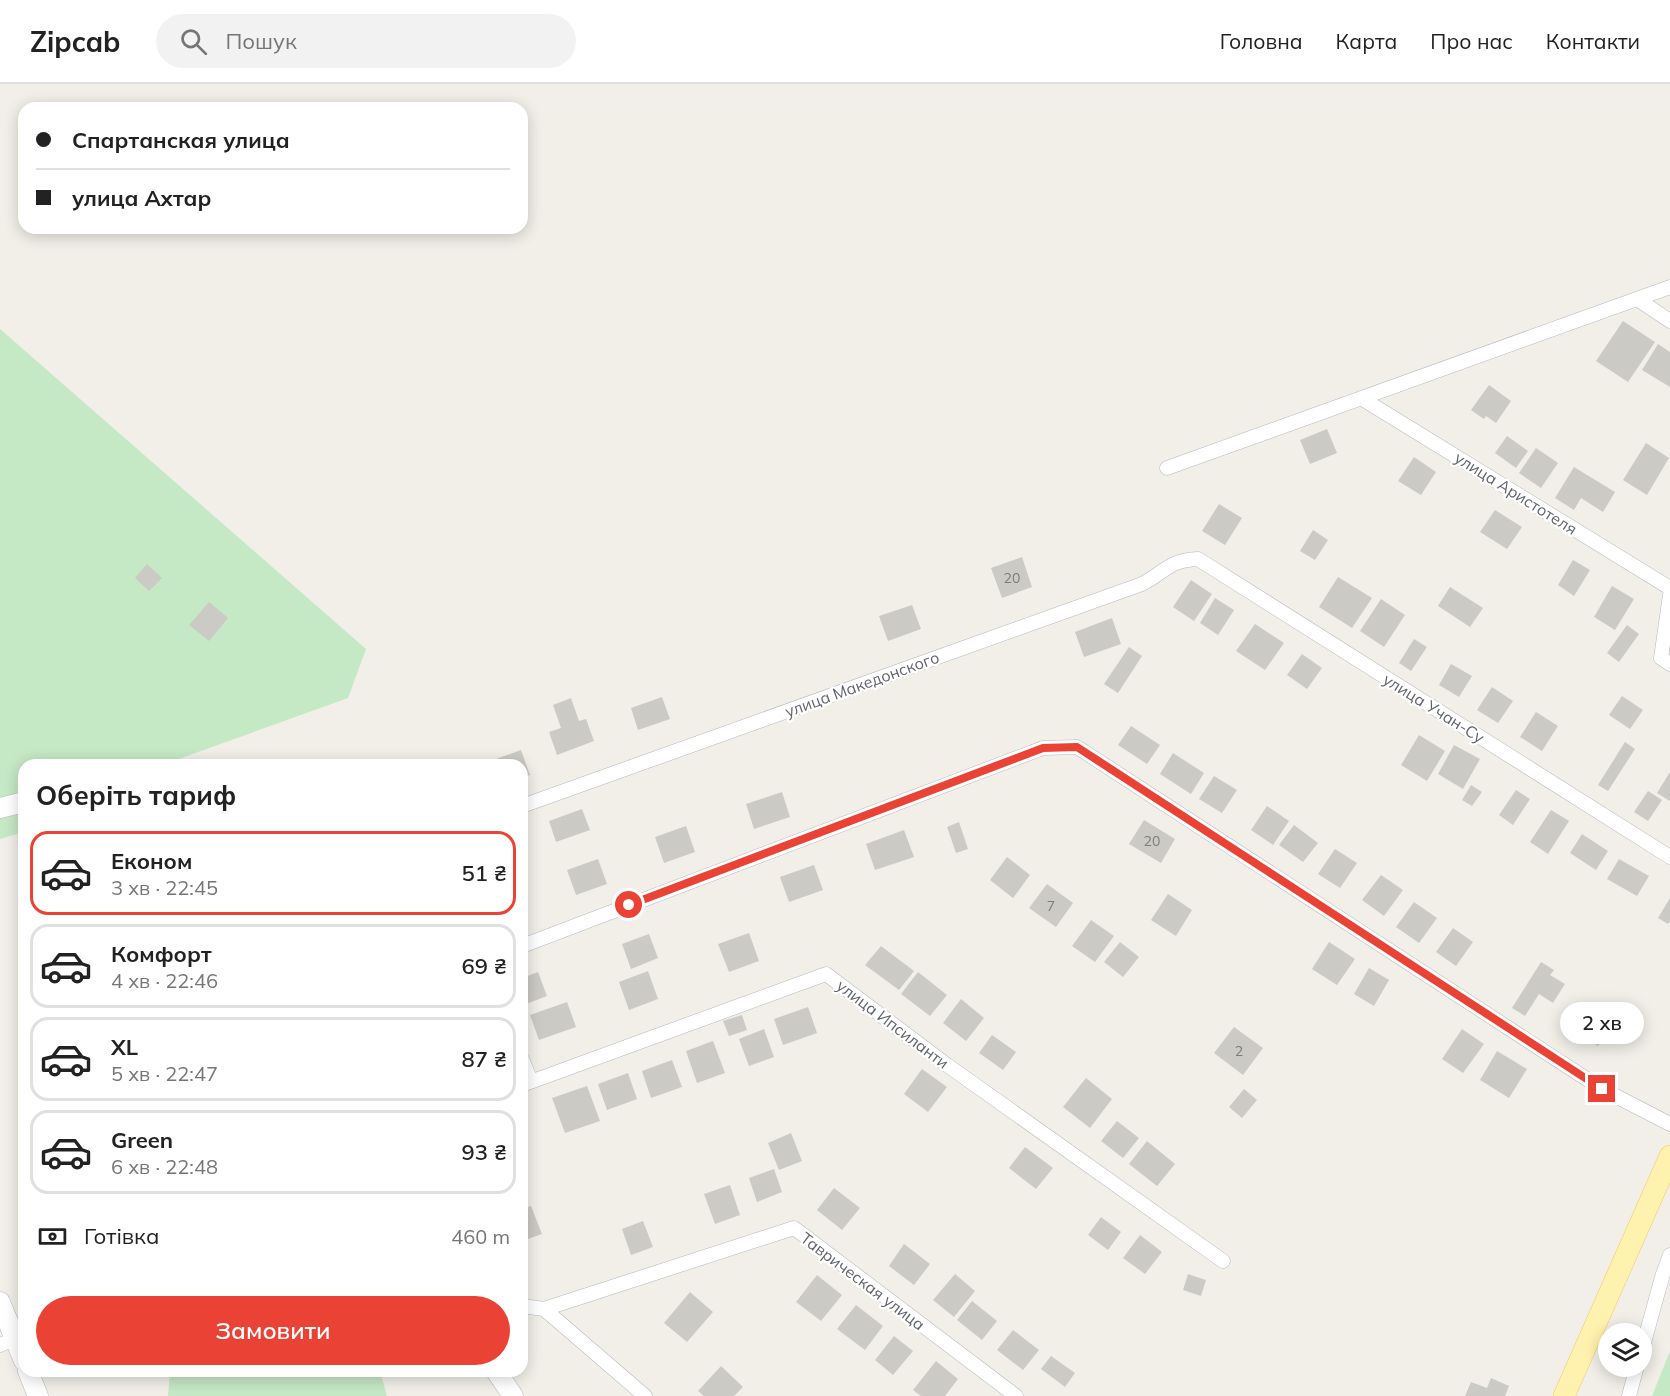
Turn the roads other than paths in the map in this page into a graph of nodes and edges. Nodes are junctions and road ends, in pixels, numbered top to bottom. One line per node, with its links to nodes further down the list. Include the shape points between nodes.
1 (1670, 287): 2 (street)
2 (1637, 299): 3 (street); 4 (street)
3 (1670, 321)
4 (1361, 398): 5 (street); 7 (street, улица Аристотеля)
5 (1167, 468)
6 (1198, 559): 11 (street, улица Македонского, via 1182,559 1142,584); 13 (street, улица Учан-Су)
7 (1670, 588)
8 (1670, 595): 9 (street, via 1661,658)
9 (1670, 664)
10 (18, 804): 12 (main road)
11 (528, 804)
12 (0, 808)
13 (1670, 857)
14 (528, 944): 16 (street, via 1043,748 1077,747 1602,1089)
15 (528, 1083): 19 (street, улица Ипсиланти, via 826,974)
16 (1670, 1124)
17 (1670, 1156): 33 (main road)
18 (1670, 1255): 23 (street)
19 (1223, 1261)
20 (0, 1302): 24 (main road)
21 (528, 1307): 22 (street, Таврическая улица)
22 (544, 1309): 31 (street); 32 (street, Таврическая улица, via 794,1228)
23 (1649, 1323)
24 (8, 1342): 25 (main road)
25 (18, 1354)
26 (30, 1377): 29 (main road)
27 (500, 1377): 30 (main road)
28 (1634, 1377): 34 (street)
29 (38, 1396)
30 (513, 1396)
31 (645, 1396)
32 (1016, 1396)
33 (1564, 1396)
34 (1629, 1396)

